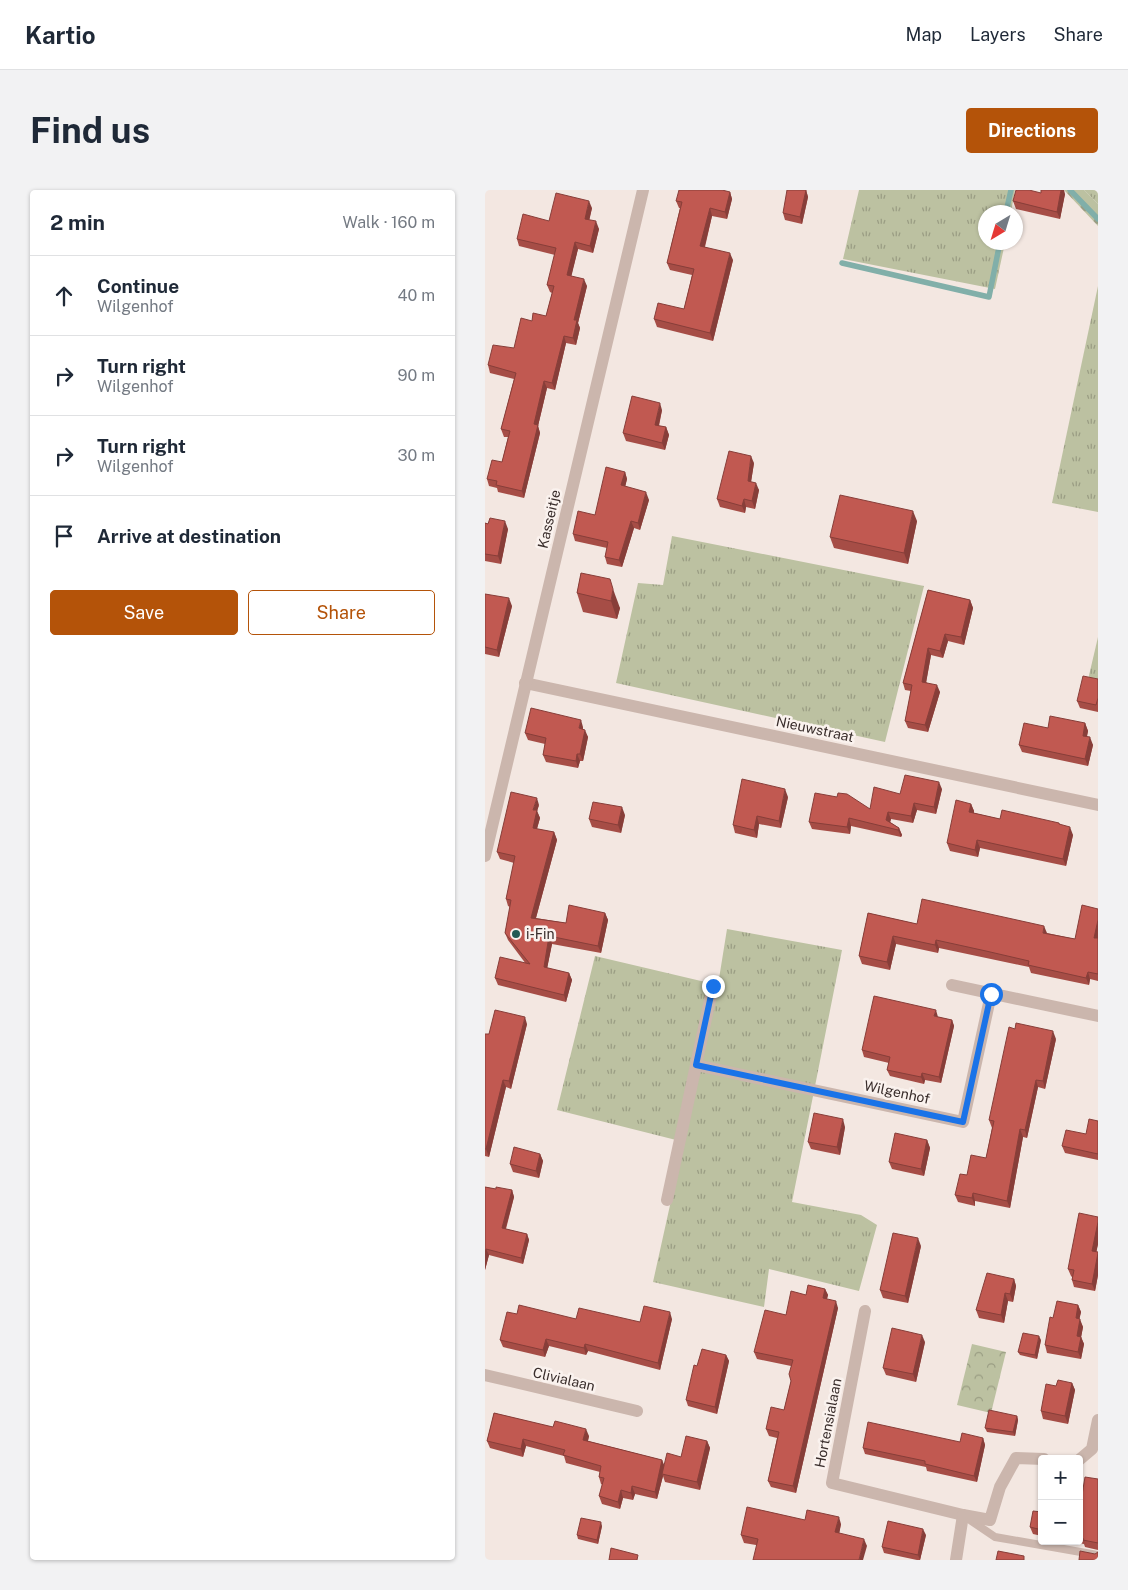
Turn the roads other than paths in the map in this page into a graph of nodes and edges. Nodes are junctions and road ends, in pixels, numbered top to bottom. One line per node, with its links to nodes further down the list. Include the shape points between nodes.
1 (643, 190): 2 (street, Kasseitje)
2 (525, 683): 3 (street, Nieuwstraat); 4 (street, Kasseitje)
3 (1098, 805)
4 (485, 856)
5 (713, 986): 9 (street)
6 (952, 986): 7 (street)
7 (991, 994): 8 (street); 9 (street, Wilgenhof, via 963,1122)
8 (1098, 1016)
9 (696, 1065): 10 (street)
10 (667, 1200)
11 (865, 1310): 17 (street, Hortensialaan, via 832,1482)
12 (485, 1375): 13 (street, Clivialaan)
13 (637, 1411)
14 (1098, 1420): 15 (street, via 1092,1449)
15 (1083, 1457)
16 (1038, 1459): 17 (street, via 1016,1458 1001,1487 990,1520)
17 (963, 1515): 18 (lane, via 995,1537); 19 (street)
18 (1098, 1556)
19 (956, 1560)

